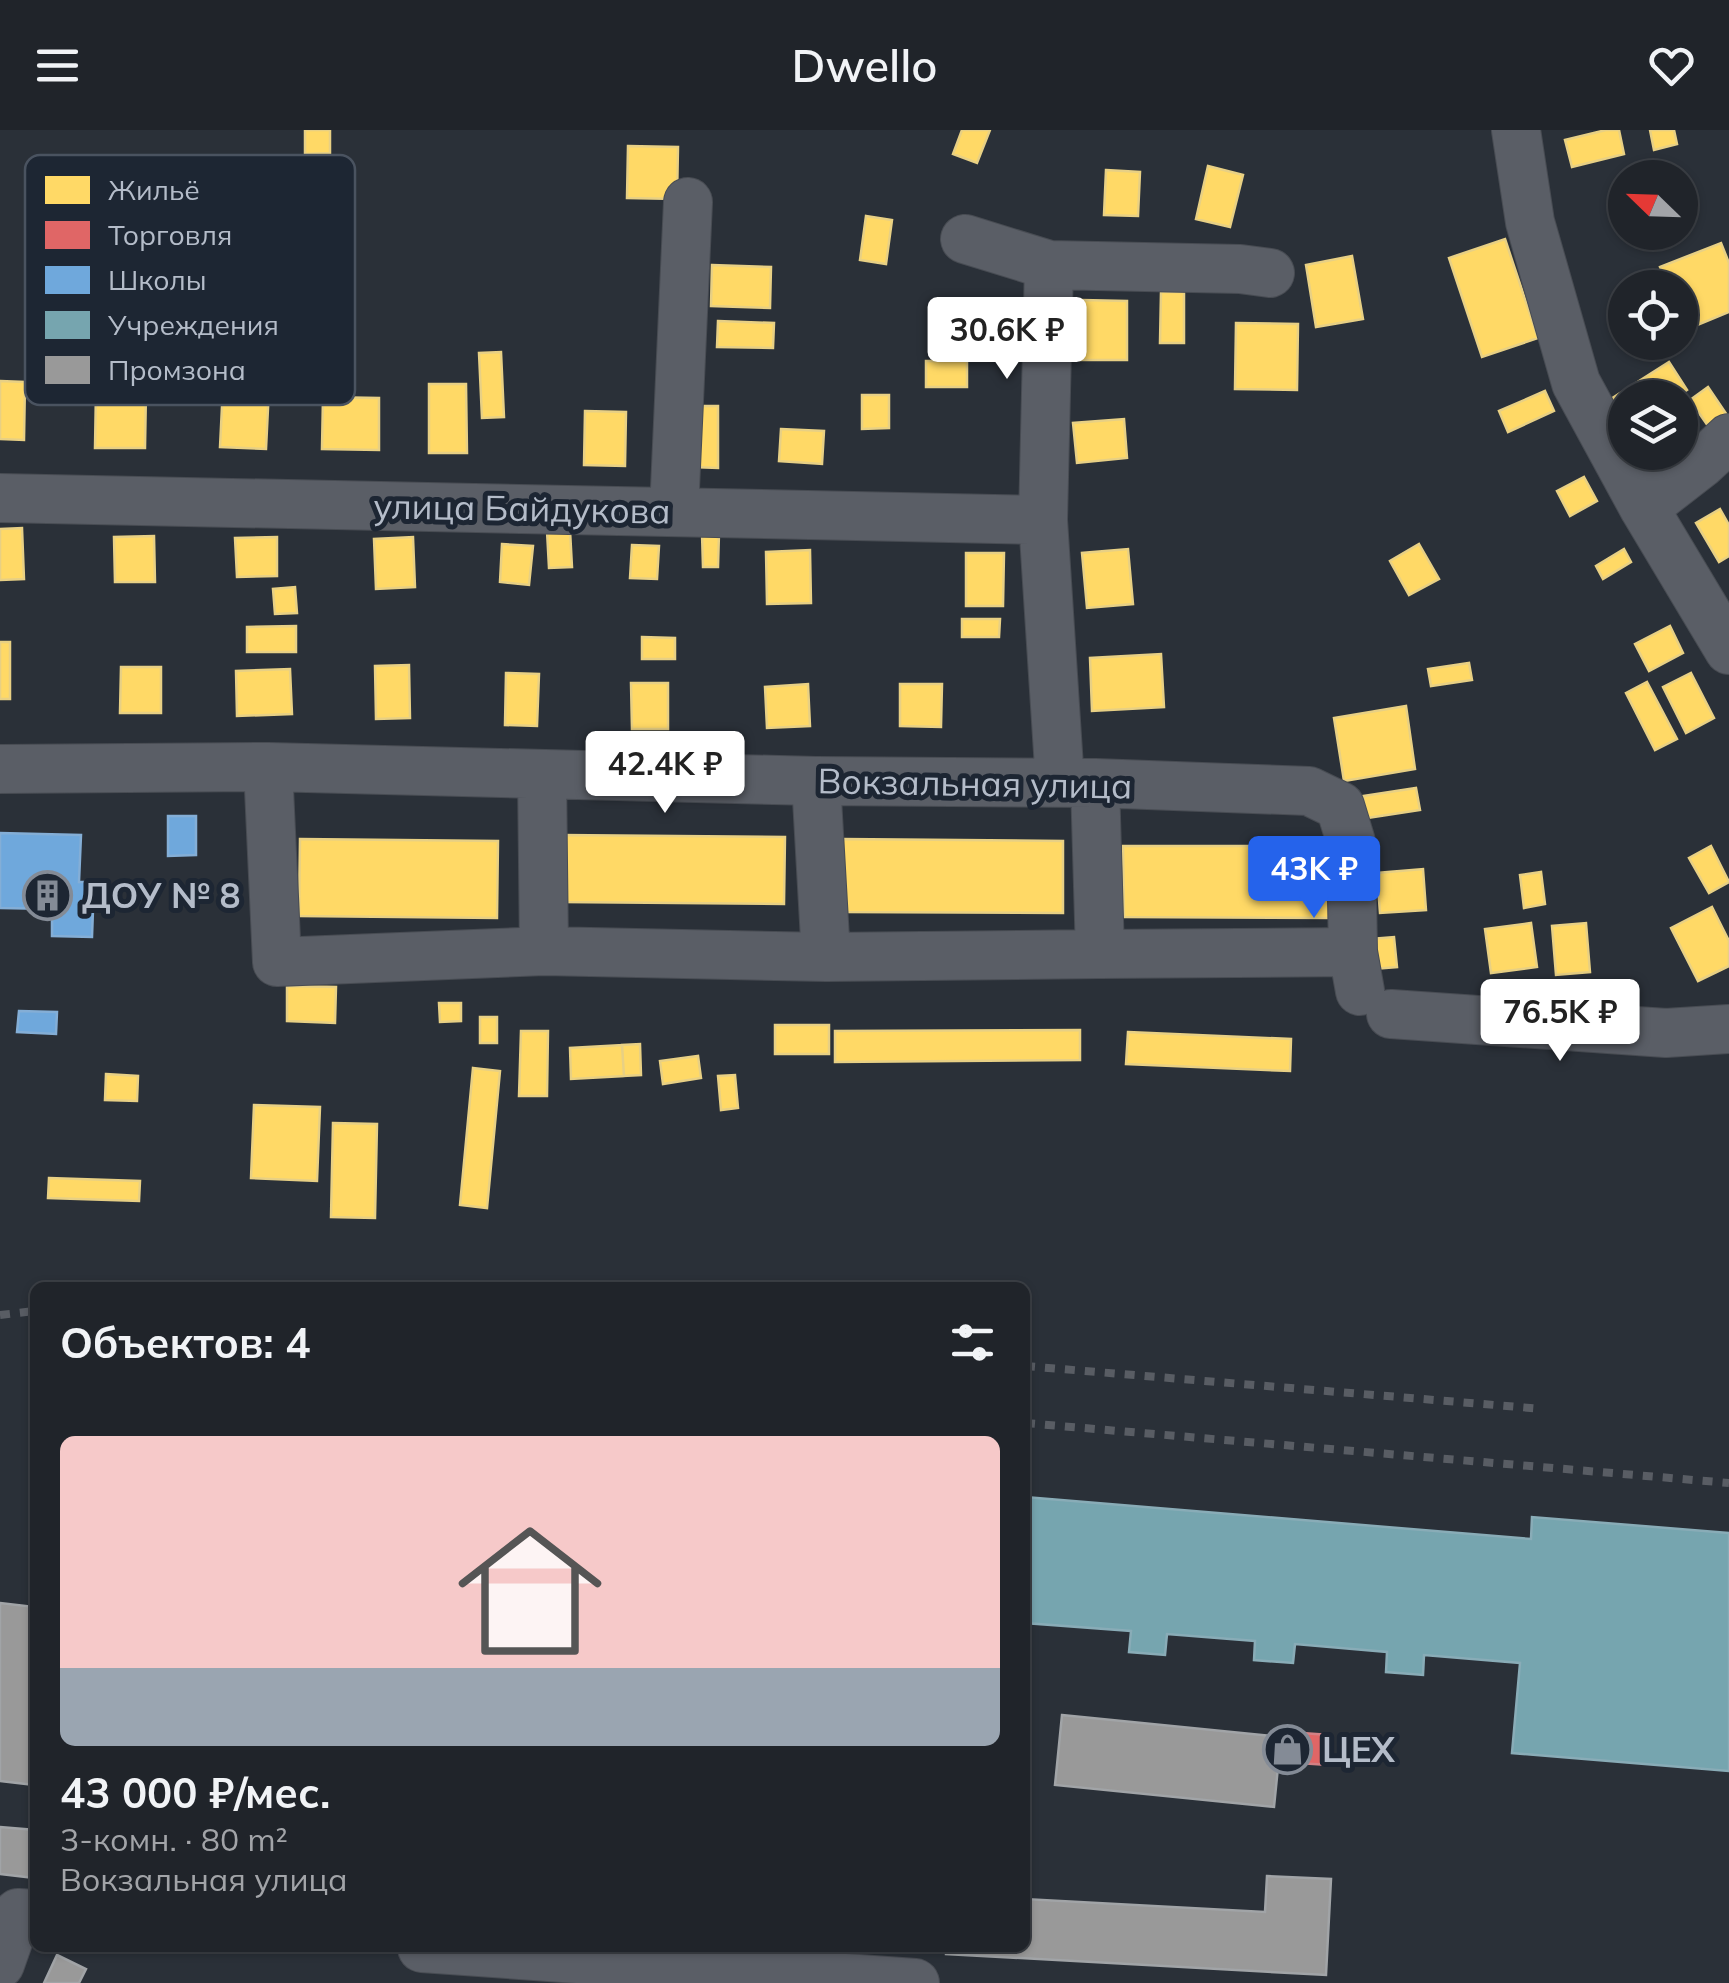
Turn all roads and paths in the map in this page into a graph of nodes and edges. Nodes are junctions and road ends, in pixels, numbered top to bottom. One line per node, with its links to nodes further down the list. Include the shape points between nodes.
1 (1516, 130): 8 (street, via 1530,222 1576,383)
2 (688, 202): 9 (street)
3 (964, 239): 4 (street)
4 (1049, 266): 5 (street); 10 (street)
5 (1270, 273)
6 (1729, 438): 8 (street)
7 (0, 498): 9 (street, улица Байдукова)
8 (1644, 508): 11 (street)
9 (674, 511): 10 (street, улица Байдукова)
10 (1043, 520): 16 (street)
11 (1729, 650)
12 (268, 766): 13 (street, Вокзальная улица); 14 (street, Вокзальная улица); 17 (street, via 277,962)
13 (0, 769)
14 (542, 774): 15 (street, Вокзальная улица); 17 (street)
15 (816, 780): 16 (street, Вокзальная улица); 19 (street)
16 (1077, 783): 18 (street); 20 (street, Вокзальная улица, via 1309,792 1340,806 1352,842)
17 (544, 951): 19 (street)
18 (1100, 954): 19 (street); 20 (street)
19 (826, 957)
20 (1368, 986): 21 (street, via 1666,1032)
21 (1729, 1028)
22 (18, 1913): 24 (street)
23 (478, 1952): 25 (street)
24 (0, 1964)
25 (916, 1983)

